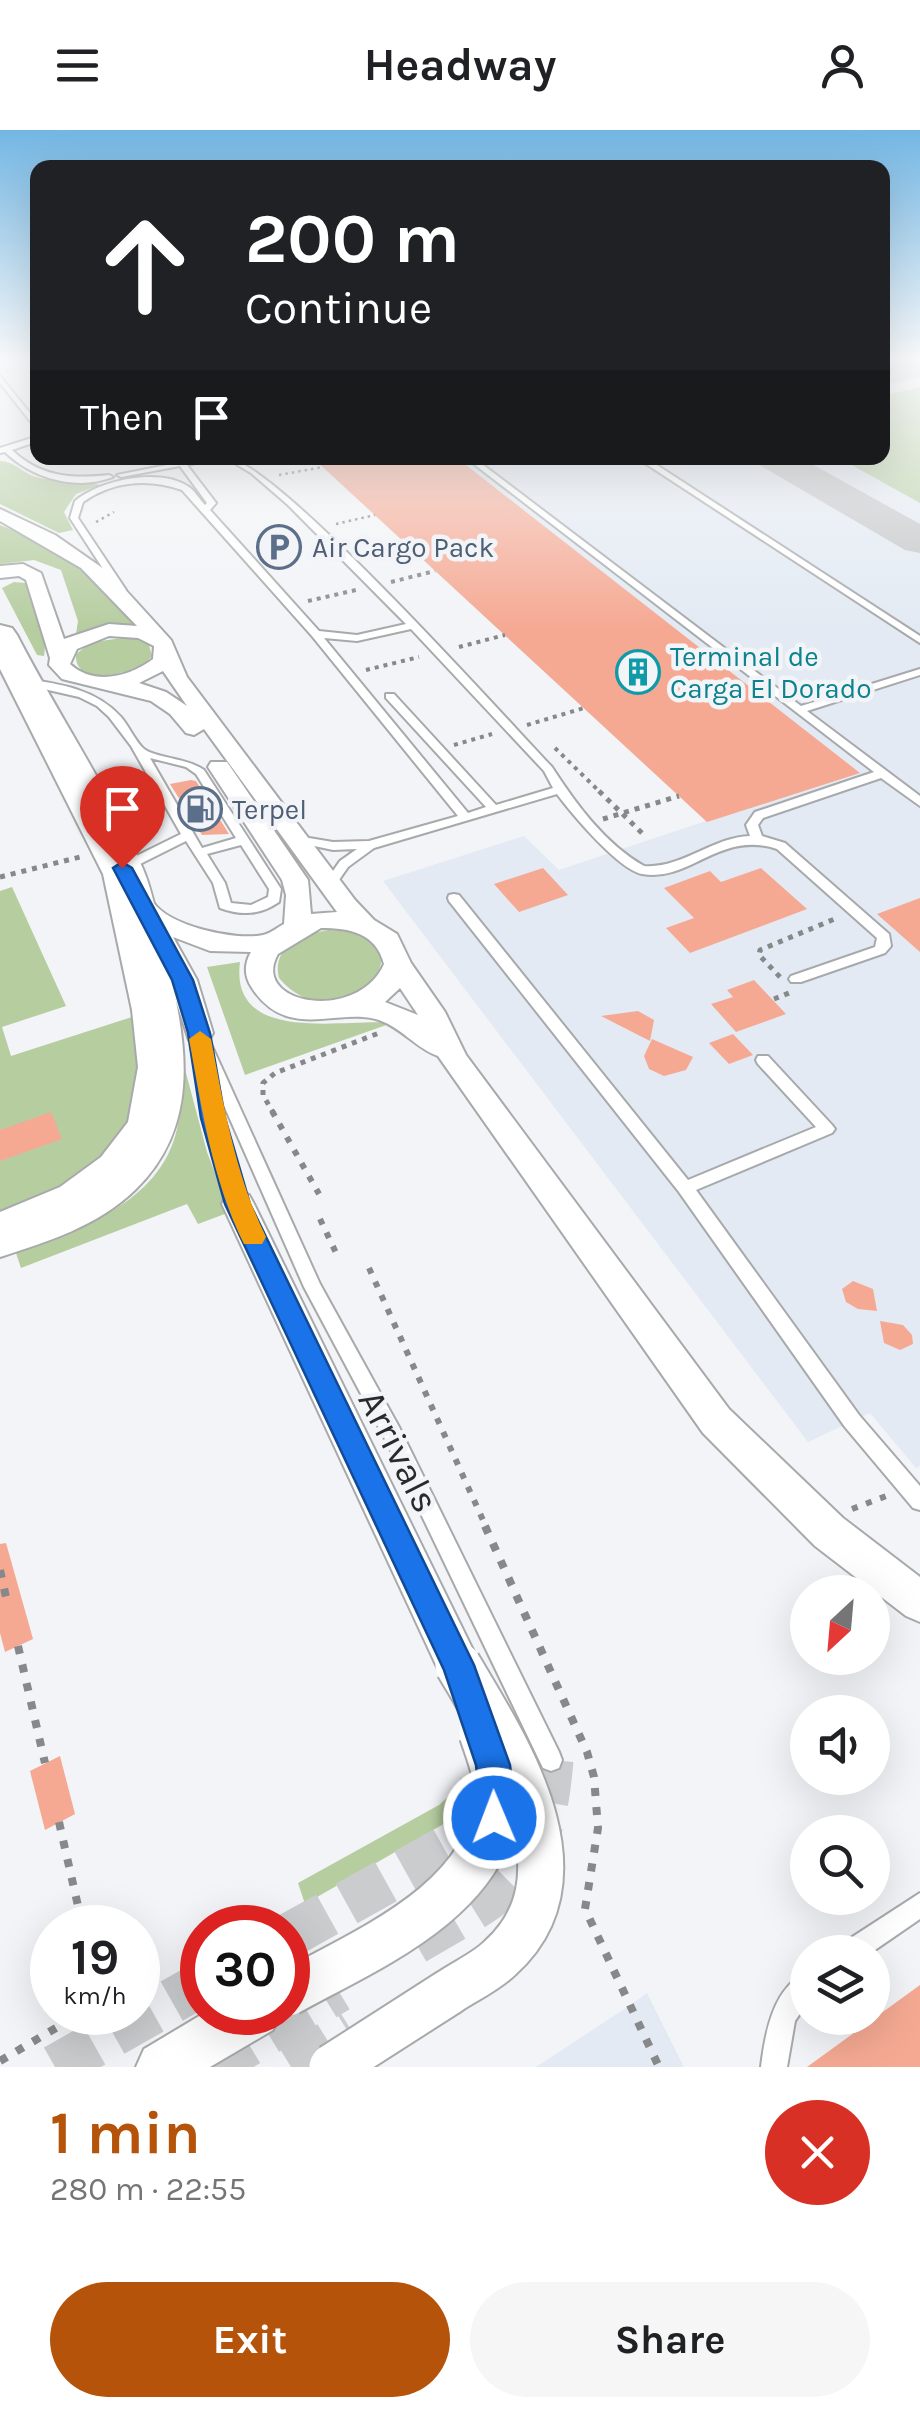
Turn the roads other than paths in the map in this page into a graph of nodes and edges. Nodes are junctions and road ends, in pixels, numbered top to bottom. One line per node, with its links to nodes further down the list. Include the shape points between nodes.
1 (4, 451): 7 (lane, via 40,474)
2 (171, 465): 7 (lane)
3 (182, 465): 8 (lane)
4 (249, 465): 13 (lane)
5 (479, 465): 24 (lane)
6 (652, 465): 17 (lane)
7 (117, 476): 8 (lane)
8 (192, 479): 9 (lane, via 212,502)
9 (206, 509): 12 (lane, via 185,488 162,481 113,485 78,500 74,518); 14 (lane)
10 (0, 514): 12 (street, via 69,549)
11 (0, 572): 20 (street, via 23,570 34,577)
12 (123, 593): 18 (street)
13 (411, 626): 16 (lane); 27 (lane, via 548,769)
14 (316, 634): 16 (lane); 19 (lane)
15 (0, 635): 20 (main road)
16 (358, 638): 19 (lane)
17 (920, 640)
18 (161, 645): 20 (street, via 143,632 109,630 76,640); 22 (street, via 163,660 144,675); 32 (street, via 177,678)
19 (334, 657): 30 (lane)
20 (41, 669): 22 (street, via 59,666 77,680); 25 (lane, via 104,706); 37 (main road)
21 (920, 672): 24 (lane)
22 (112, 682): 42 (street, via 163,697 185,714 295,880)
23 (390, 696): 29 (lane)
24 (801, 708): 26 (lane)
25 (139, 752): 31 (lane); 34 (lane, via 200,772)
26 (884, 774): 28 (lane); 33 (lane, via 759,816 752,825)
27 (559, 790): 29 (lane); 33 (lane, via 632,866 646,872)
28 (920, 802)
29 (493, 808): 30 (lane)
30 (465, 816): 35 (lane)
31 (188, 835): 36 (lane); 37 (lane)
32 (296, 838): 35 (lane, via 333,846); 38 (street)
33 (757, 838): 45 (lane, via 781,846 884,937 884,946)
34 (244, 840): 36 (lane); 36 (lane, via 276,888 274,899 262,906 225,905)
35 (374, 844): 38 (lane, via 344,864)
36 (201, 852)
37 (103, 863): 40 (street); 52 (main road, via 161,1028 164,1090 135,1155 102,1188)
38 (330, 884): 41 (street)
39 (454, 898): 50 (lane)
40 (149, 918): 43 (street, via 210,942); 47 (street, via 183,980)
41 (364, 924): 42 (street); 44 (street, via 389,940)
42 (297, 926): 43 (street)
43 (270, 944): 46 (street, via 260,971 276,998 313,1011)
44 (398, 964): 46 (street, via 386,988); 48 (street, via 432,1012)
45 (796, 979)
46 (357, 1006): 48 (street, via 414,1023)
47 (199, 1033): 51 (lane, via 213,1118); 56 (lane, Arrivals, via 313,1287)
48 (454, 1060): 54 (street, via 705,1408 829,1532)
49 (763, 1060): 50 (lane, via 827,1130)
50 (685, 1188): 53 (lane, via 852,1421)
51 (238, 1204): 55 (street)
52 (0, 1235)
53 (920, 1501)
54 (920, 1602)
55 (458, 1665): 59 (street, bridge, via 496,1780 494,1818 478,1857 448,1894); 63 (street, bridge, via 530,1797 541,1873 533,1907 517,1942 501,1958)
56 (551, 1760)
57 (920, 1904): 58 (lane)
58 (876, 1935)
59 (310, 1979)
60 (790, 2003): 64 (lane, via 779,2026)
61 (216, 2035): 62 (street)
62 (162, 2067)
63 (332, 2067)
64 (774, 2067)

